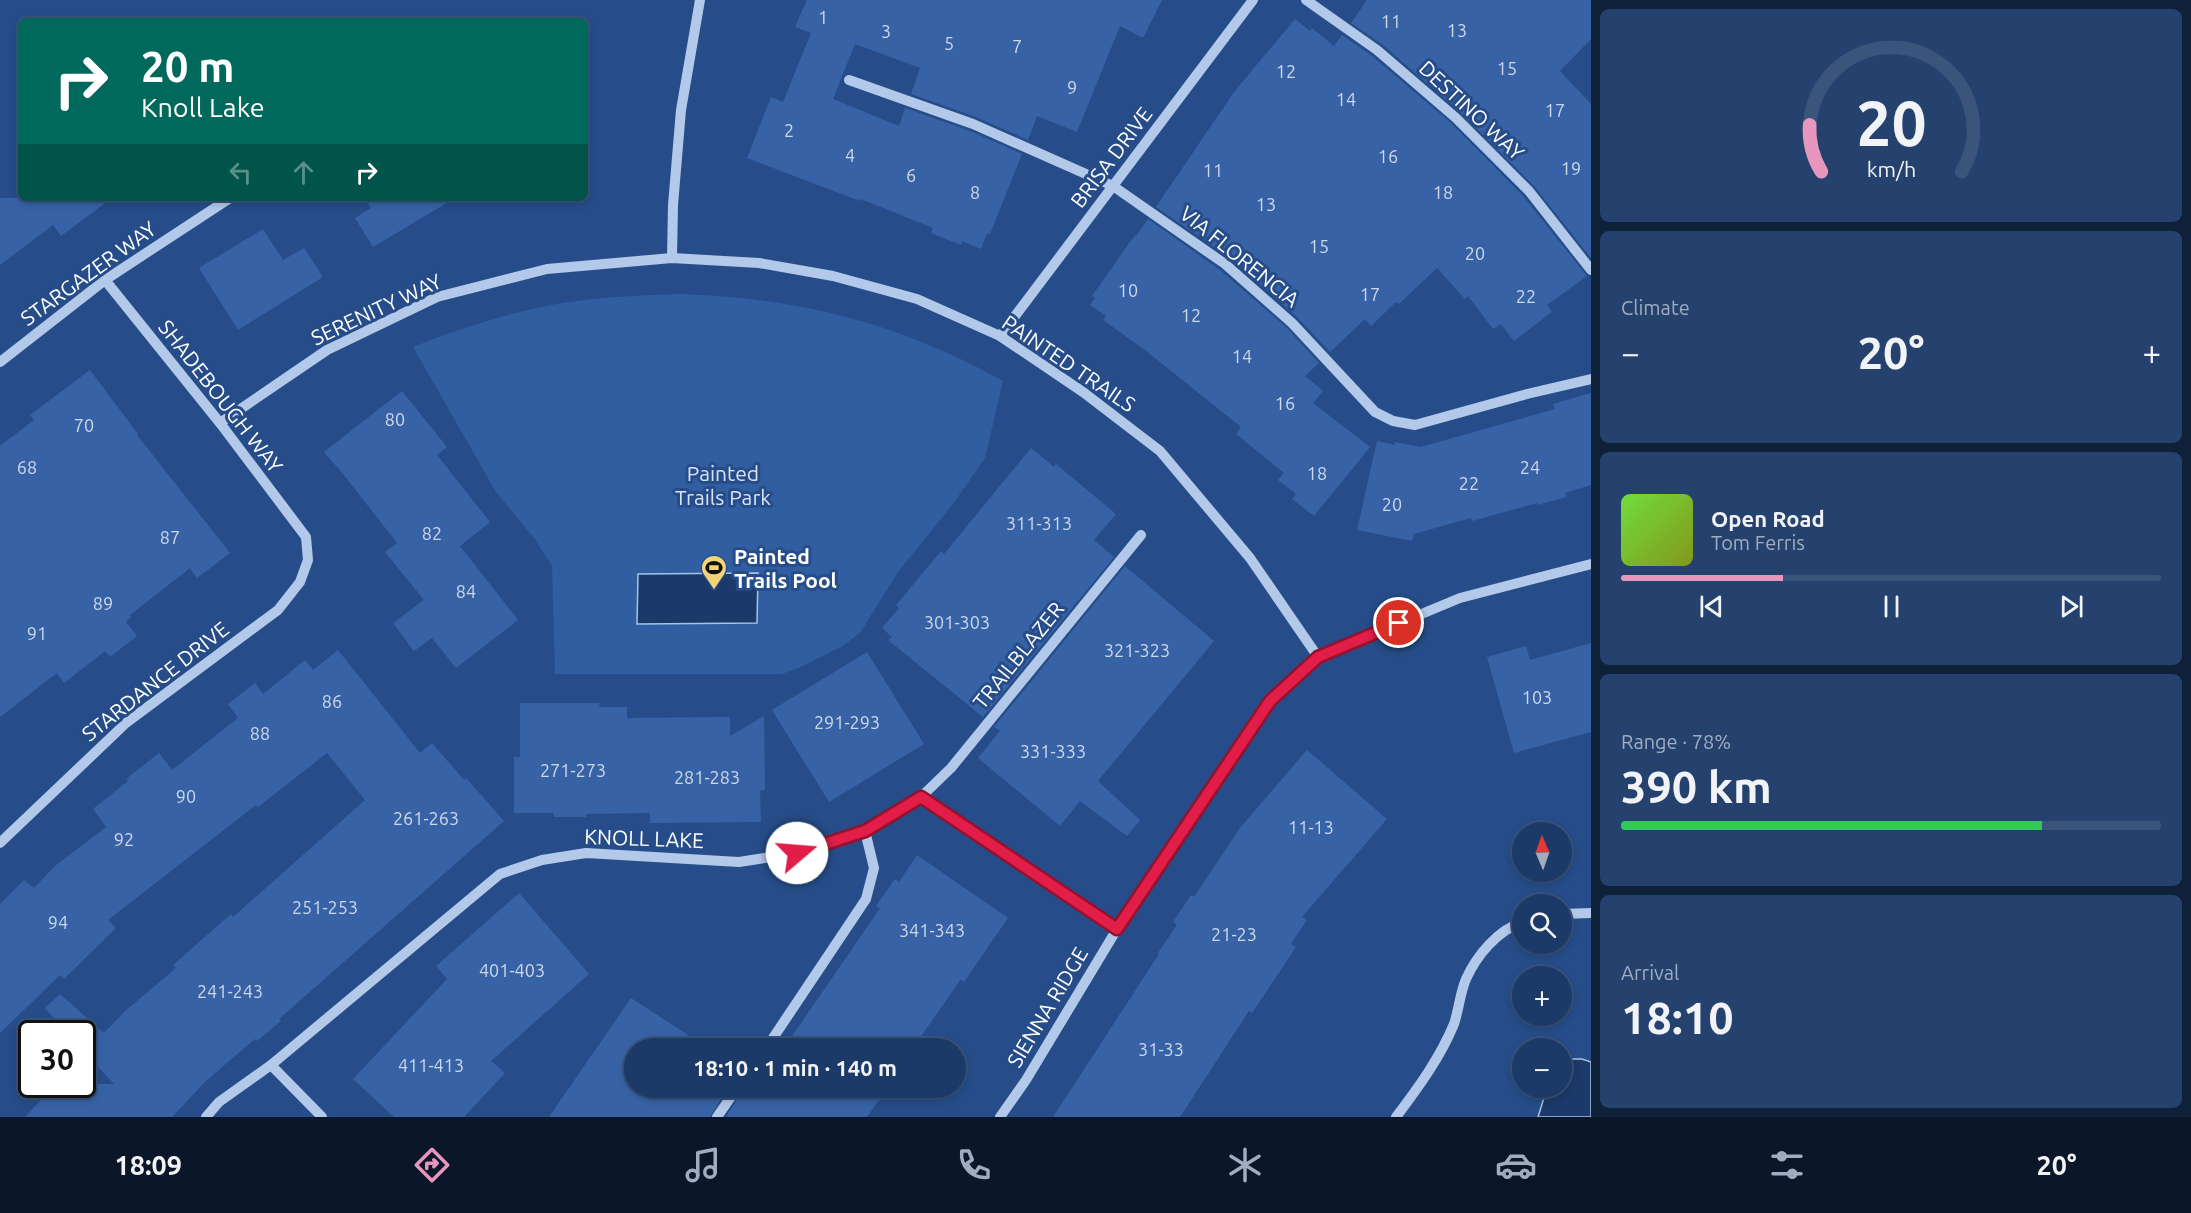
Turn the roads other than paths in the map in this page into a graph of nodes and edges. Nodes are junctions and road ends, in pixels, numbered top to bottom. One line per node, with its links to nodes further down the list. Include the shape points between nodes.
1 (700, 0): 7 (street, via 681,111)
2 (1253, 0): 5 (street, BRISA DRIVE)
3 (1306, 0): 8 (street, DESTINO WAY, via 1377,50 1456,118 1529,191)
4 (849, 80): 5 (street, VIA FLORENCIA, via 973,124)
5 (1113, 186): 10 (street, BRISA DRIVE); 12 (street, VIA FLORENCIA, via 1225,264 1292,323 1375,412 1393,421 1415,425)
6 (226, 201): 9 (street, STARGAZER WAY)
7 (672, 258): 10 (street, PAINTED TRAILS, via 759,263 833,276 916,298); 13 (street, SERENITY WAY, via 547,269 437,297 327,350)
8 (1591, 270)
9 (105, 280): 11 (street, STARGAZER WAY); 13 (street, SHADEBOUGH WAY)
10 (1000, 336): 17 (street, PAINTED TRAILS, via 1160,451 1250,558)
11 (0, 362)
12 (1591, 379)
13 (220, 423): 15 (street, SHADEBOUGH WAY)
14 (1141, 535): 18 (street, TRAILBLAZER, via 951,768)
15 (306, 537): 20 (street, STARDANCE DRIVE, via 308,560 300,582 278,610 126,723)
16 (1591, 564): 17 (street, SIENNA RIDGE, via 1460,598)
17 (1318, 657): 24 (street, SIENNA RIDGE, via 1270,701)
18 (921, 797): 19 (street, KNOLL LAKE); 24 (street)
19 (865, 831): 25 (street, via 874,868 866,898); 26 (street, KNOLL LAKE, via 797,853 738,862 586,852 542,860 500,874)
20 (0, 843)
21 (1591, 913): 22 (street)
22 (1572, 914)
23 (1512, 926): 32 (street, via 1490,942 1466,979 1454,1023 1429,1073)
24 (1117, 929): 31 (street, SIENNA RIDGE)
25 (773, 1038)
26 (271, 1065): 28 (street, KNOLL LAKE, via 219,1102); 29 (street)
27 (730, 1098): 30 (street)
28 (206, 1117)
29 (322, 1117)
30 (717, 1117)
31 (1000, 1117)
32 (1396, 1117)

